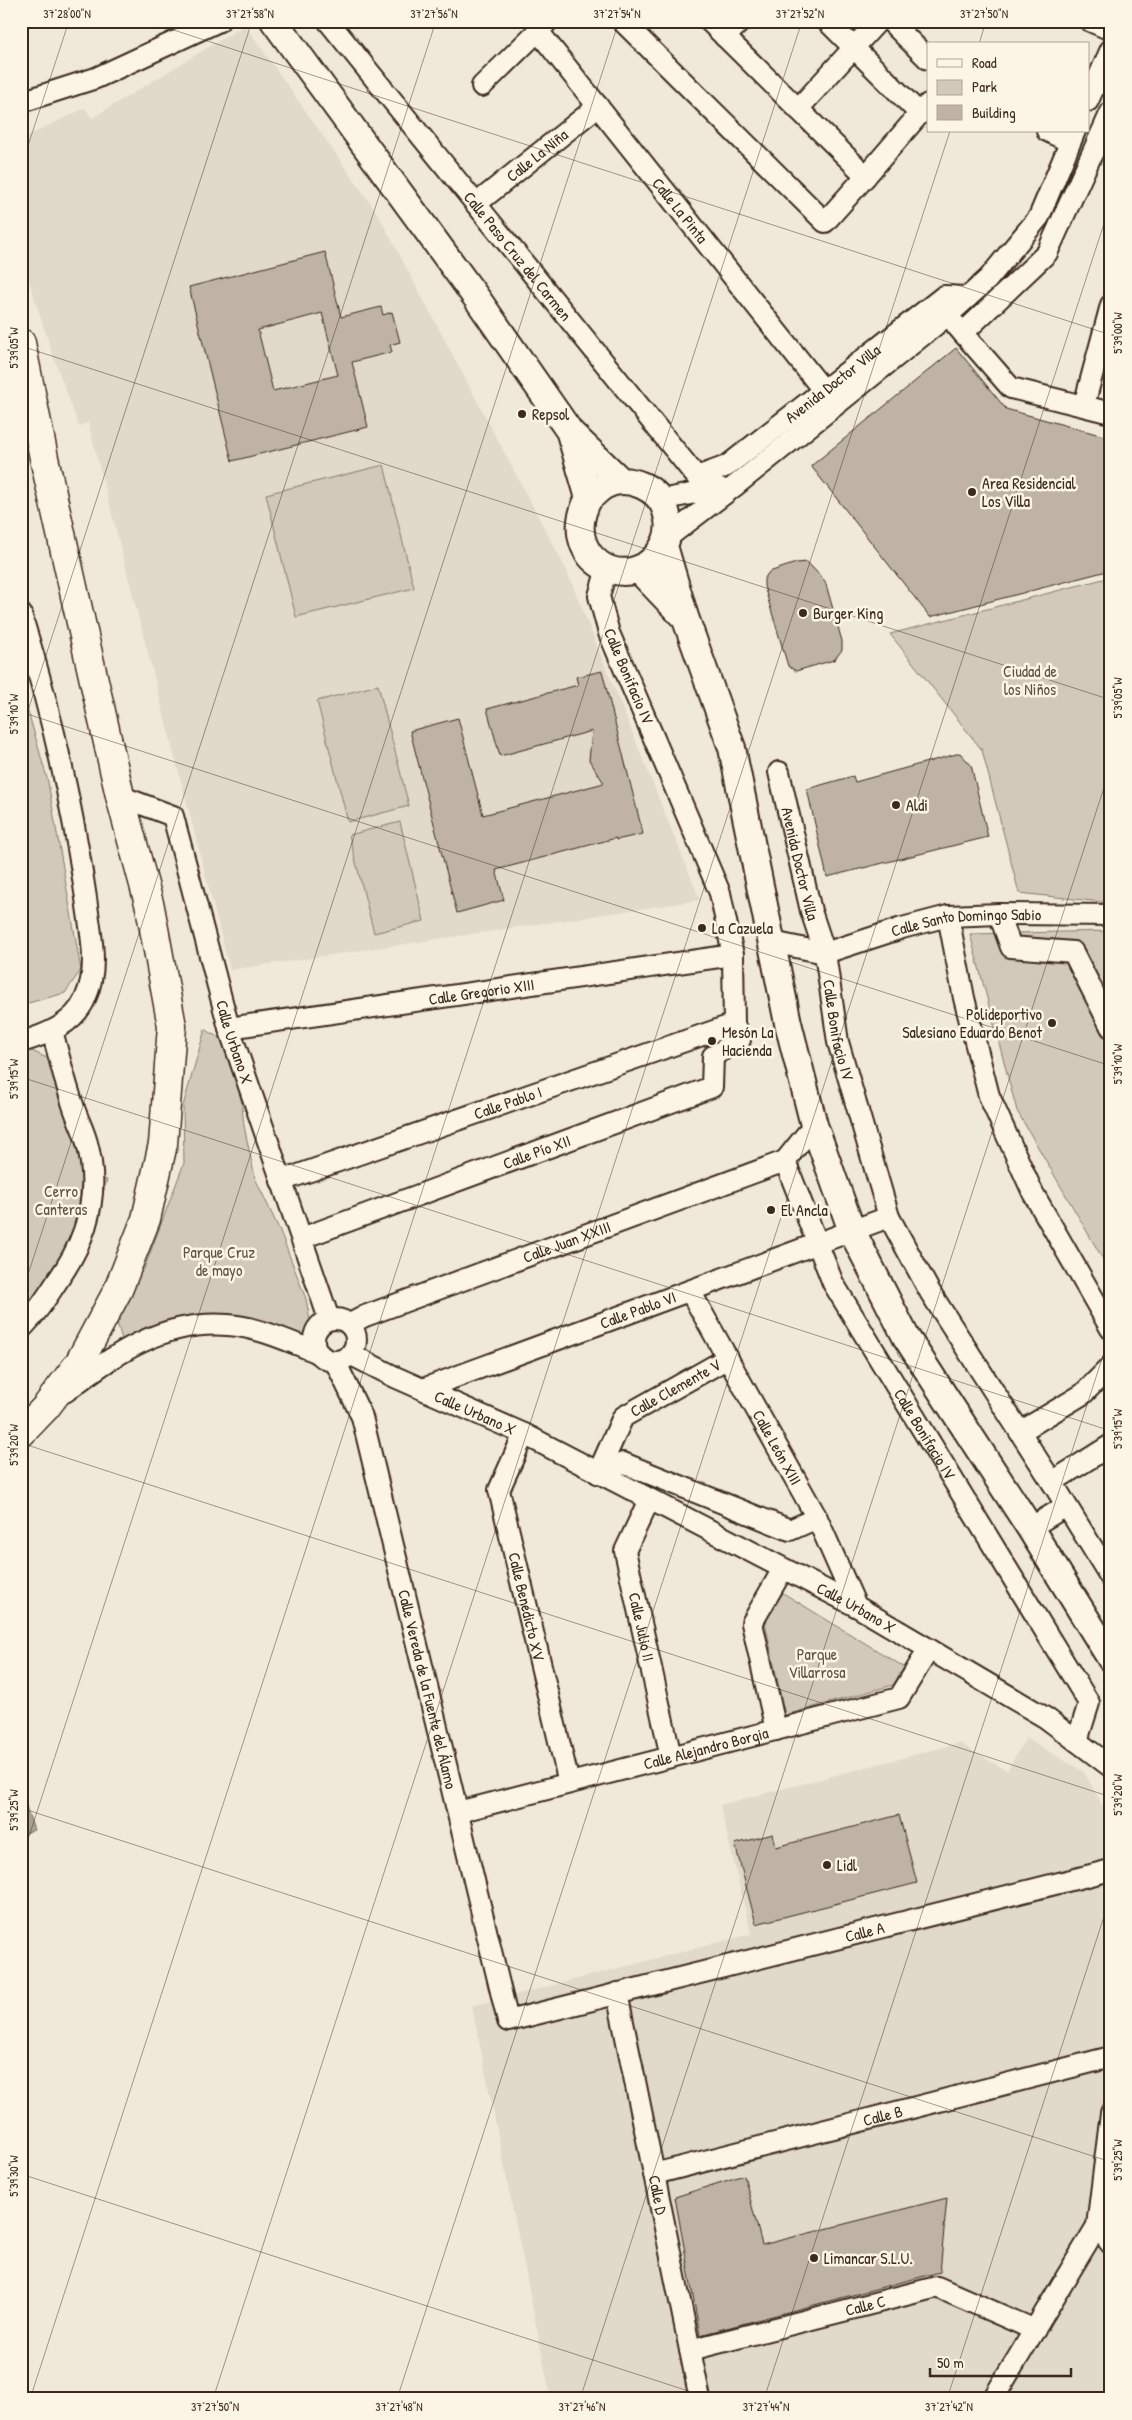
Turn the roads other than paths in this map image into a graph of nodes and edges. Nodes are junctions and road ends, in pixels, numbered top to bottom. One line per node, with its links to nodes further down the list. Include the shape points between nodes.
1 (219, 21): 19 (street, via 96,78)
2 (274, 21): 37 (main road)
3 (328, 21): 27 (street, Calle Paso Cruz del Carmen)
4 (622, 21): 26 (street, via 825,222)
5 (709, 21): 13 (street)
6 (741, 21): 13 (street)
7 (827, 21): 14 (street)
8 (878, 21): 14 (street)
9 (890, 21): 16 (street)
10 (1090, 21): 12 (street)
11 (543, 26): 17 (street); 20 (street, Calle La Pinta)
12 (1111, 30)
13 (725, 37): 21 (street)
14 (854, 48): 21 (street); 22 (street)
15 (1111, 49): 18 (street)
16 (927, 58)
17 (482, 86)
18 (1090, 96)
19 (21, 102)
20 (598, 106): 27 (street, Calle La Niña); 33 (street, Calle La Pinta)
21 (798, 109): 26 (street)
22 (924, 109): 26 (street)
23 (1110, 118): 31 (street, via 1047,253)
24 (1051, 132): 25 (street)
25 (1073, 137): 28 (street, Avenida Doctor Villa, via 1039,217 988,279)
26 (866, 176)
27 (476, 204): 40 (street, Calle Paso Cruz del Carmen)
28 (968, 297): 30 (street, Avenida Doctor Villa); 33 (street, Avenida Doctor Villa, via 944,296)
29 (1111, 305): 35 (street)
30 (948, 316): 31 (street); 41 (street, Avenida Doctor Villa)
31 (963, 333): 35 (street, via 1011,388)
32 (21, 343): 38 (highway)
33 (823, 390): 40 (street, Avenida Doctor Villa)
34 (21, 395): 38 (highway)
35 (1084, 405): 36 (street)
36 (1111, 413)
37 (570, 432): 39 (main road); 42 (main road)
38 (44, 458): 50 (highway)
39 (621, 481): 42 (main road, via 604,486); 43 (main road, via 636,483)
40 (703, 484): 41 (street); 43 (street)
41 (736, 485): 44 (street, Avenida Doctor Villa)
42 (589, 498): 45 (main road, via 581,512 580,533 594,560)
43 (661, 500): 44 (main road, via 668,514)
44 (666, 541): 46 (main road, via 653,561); 48 (main road)
45 (607, 568): 46 (main road, via 622,571); 56 (street, Calle Bonifacio IV, via 599,596 609,633 720,893)
46 (638, 569): 48 (main road)
47 (21, 614): 59 (street, via 45,696 71,811 93,956 92,980 85,1001 74,1016)
48 (685, 617): 54 (main road, via 732,748)
49 (780, 772): 55 (street, Avenida Doctor Villa, via 811,911)
50 (120, 796): 58 (street, Calle Urbano X, via 173,816); 79 (highway, via 150,906 172,1026 164,1144 146,1219 118,1290 79,1363)
51 (999, 914): 52 (street, Calle Santo Domingo Sabio); 53 (street, Calle Santo Domingo Sabio); 57 (street, via 1010,947 1073,952)
52 (1111, 915)
53 (948, 916): 55 (street, Calle Santo Domingo Sabio); 73 (street, via 964,998 989,1096 1033,1193)
54 (772, 942): 55 (street); 62 (main road, via 788,1023)
55 (825, 953): 65 (street, Calle Bonifacio IV, via 838,1042)
56 (733, 955): 58 (street, Calle Gregorio XIII); 60 (street, Calle Bonifacio IV)
57 (1111, 1027)
58 (229, 1028): 64 (street, Calle Urbano X)
59 (52, 1030): 61 (street); 72 (street, via 74,1109 88,1144 92,1197 84,1236 75,1255)
60 (737, 1032): 64 (street, Calle Pablo I); 67 (street, Calle Pío XII, via 713,1056 712,1087)
61 (21, 1042)
62 (814, 1125): 63 (street); 66 (main road)
63 (785, 1161): 68 (street, Calle Bonifacio IV); 71 (street, Calle Juan XXIII)
64 (281, 1181): 67 (street, Calle Urbano X)
65 (888, 1217): 66 (street, Calle Pablo VI); 80 (street, Calle Bonifacio IV, via 930,1292)
66 (852, 1231): 68 (street, Calle Pablo VI); 89 (main road, via 906,1337)
67 (302, 1238): 70 (street, Calle Urbano X)
68 (817, 1244): 69 (street, Calle Pablo VI); 96 (street, Calle Bonifacio IV, via 833,1283 1089,1703)
69 (690, 1291): 75 (street, Calle León XIII); 78 (street, Calle Pablo VI)
70 (330, 1319): 71 (street, via 340,1318); 74 (street, via 318,1326 313,1337)
71 (350, 1324): 76 (street, via 357,1340)
72 (21, 1329)
73 (1111, 1329)
74 (316, 1352): 76 (street, via 324,1360); 79 (street, via 273,1336 228,1325 188,1327 154,1334 125,1349)
75 (728, 1358): 84 (street, Calle Clemente V, via 623,1418); 88 (street, Calle León XIII)
76 (344, 1359): 78 (street, Calle Urbano X); 100 (street, Calle Vereda de la Fuente del Álamo, via 362,1417)
77 (1111, 1366): 80 (street, via 1083,1394)
78 (423, 1390): 82 (street, Calle Urbano X)
79 (46, 1406): 81 (highway)
80 (1020, 1432): 85 (street, Calle Bonifacio IV)
81 (21, 1433)
82 (524, 1434): 84 (street, Calle Urbano X); 99 (street, Calle Benedicto XV, via 499,1490)
83 (1111, 1445): 85 (street)
84 (598, 1473): 86 (street, Calle Urbano X); 88 (street, via 622,1463 790,1530)
85 (1052, 1482): 87 (street, Calle Bonifacio IV)
86 (649, 1500): 90 (street, Calle Urbano X); 97 (street, Calle Julio II, via 625,1551)
87 (1066, 1506): 89 (street); 91 (street, Calle Bonifacio IV)
88 (817, 1518): 92 (street, Calle León XIII)
89 (1030, 1528): 94 (main road)
90 (783, 1570): 92 (street, Calle Urbano X); 95 (street, via 752,1623)
91 (1111, 1578)
92 (856, 1606): 93 (street, Calle Urbano X)
93 (929, 1649): 95 (street, Calle Alejandro Borgia, via 899,1698); 96 (street, Calle Urbano X, via 1046,1718)
94 (1111, 1659)
95 (776, 1730): 97 (street, Calle Alejandro Borgia)
96 (1077, 1741): 98 (street, Calle Urbano X)
97 (671, 1757): 99 (street, Calle Alejandro Borgia)
98 (1109, 1763)
99 (568, 1783): 100 (street, Calle Alejandro Borgia)
100 (458, 1812): 103 (street, Calle Vereda de la Fuente del Álamo)
101 (1111, 1870): 102 (street, Calle A)
102 (617, 1993): 103 (street, Calle A); 106 (street, Calle D)
103 (508, 2021)
104 (1111, 2056): 106 (street, Calle B)
105 (1111, 2112): 107 (street)
106 (654, 2174): 110 (street, Calle D)
107 (1097, 2226): 108 (street); 109 (street)
108 (1111, 2244)
109 (1035, 2330): 110 (street, Calle C, via 936,2287); 112 (street)
110 (690, 2350): 111 (street, Calle D)
111 (700, 2399)
112 (993, 2399)

